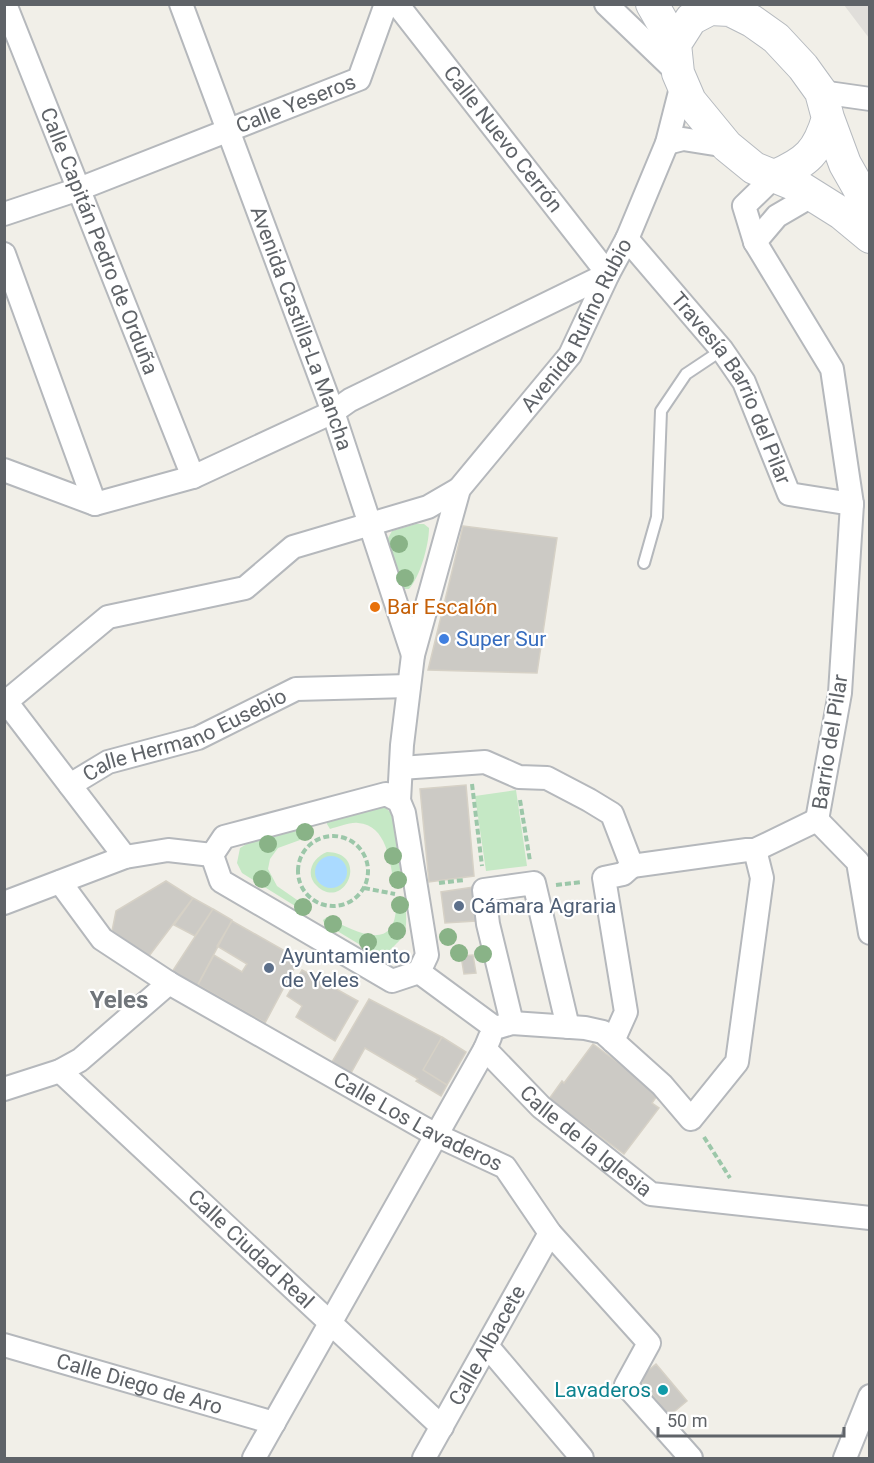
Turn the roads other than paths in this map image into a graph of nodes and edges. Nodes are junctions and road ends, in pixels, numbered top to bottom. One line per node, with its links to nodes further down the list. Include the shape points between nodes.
1 (5, 4): 15 (street, Calle Capitán Pedro de Orduña)
2 (181, 4): 11 (street, Avenida Castilla-La Mancha)
3 (386, 4): 11 (street, Calle Yeseros, via 359,79)
4 (397, 4): 23 (street, Calle Nuevo Cerrón)
5 (606, 4): 8 (street)
6 (652, 4): 8 (main road)
7 (739, 10): 8 (main road, via 710,9 691,19); 10 (main road, via 776,38 803,67)
8 (678, 67): 12 (street, Avenida Rufino Rubio); 13 (main road, via 690,101)
9 (870, 99): 10 (street)
10 (825, 105): 14 (main road, via 821,139 808,158); 17 (main road, via 845,164)
11 (227, 132): 15 (street, Calle Yeseros); 25 (street, Avenida Castilla-La Mancha)
12 (667, 143): 13 (street, via 683,139); 20 (street, Avenida Rufino Rubio)
13 (727, 146): 14 (main road, via 754,168)
14 (775, 176): 16 (main road); 21 (street, Barrio del Pilar, via 744,206)
15 (79, 189): 18 (street, Calle Yeseros); 27 (street, Calle Capitán Pedro de Orduña)
16 (813, 195): 19 (main road); 21 (street, via 777,216)
17 (870, 208)
18 (4, 214)
19 (870, 237)
20 (627, 239): 23 (street, Avenida Rufino Rubio); 24 (street, Travesía Barrio del Pilar)
21 (755, 242): 30 (street, Barrio del Pilar, via 832,369)
22 (4, 254): 29 (street)
23 (608, 274): 25 (street, via 350,400); 28 (street, Avenida Rufino Rubio, via 570,355)
24 (722, 350): 30 (street, Travesía Barrio del Pilar, via 744,382 789,494); 32 (lane, via 686,374 661,411 657,517)
25 (333, 412): 27 (street); 31 (street, Avenida Castilla-La Mancha)
26 (4, 470): 29 (street)
27 (193, 477): 29 (street)
28 (459, 489): 31 (street, Avenida Rufino Rubio, via 428,507); 33 (street, Avenida Rufino Rubio)
29 (95, 504)
30 (852, 504): 39 (street, Barrio del Pilar, via 840,693)
31 (371, 523): 33 (street, Avenida Castilla-La Mancha); 35 (street, Avenida Rufino Rubio, via 293,547 245,588 108,617)
32 (644, 563)
33 (413, 655): 34 (street, Avenida Rufino Rubio)
34 (409, 686): 36 (street, Avenida Rufino Rubio); 37 (street, Calle Hermano Eusebio, via 296,689 198,738 108,762)
35 (6, 700): 37 (street)
36 (401, 768): 38 (street, Avenida Rufino Rubio); 43 (street, via 485,762 517,776 547,778 612,814)
37 (70, 784): 42 (street)
38 (399, 801): 41 (street, via 386,794 224,837); 47 (street, Avenida Rufino Rubio, via 427,955)
39 (817, 820): 40 (street, Barrio del Pilar); 46 (street, via 858,862)
40 (755, 850): 43 (street); 51 (street, via 762,878 737,1062 692,1119 662,1085)
41 (212, 855): 42 (street, via 168,850); 47 (street, via 221,881 392,981)
42 (125, 857): 44 (street)
43 (632, 866): 51 (street, via 623,874 604,878 626,1012)
44 (60, 882): 45 (street); 48 (street, Calle Los Lavaderos, via 102,939)
45 (4, 903)
46 (870, 933)
47 (419, 972): 49 (street)
48 (169, 983): 53 (street, via 80,1060); 55 (street, Calle Los Lavaderos)
49 (503, 1026): 50 (street); 50 (street, via 484,890 534,883); 52 (street)
50 (568, 1028): 51 (street, via 603,1032)
51 (613, 1041)
52 (485, 1049): 55 (street); 56 (street, Calle de la Iglesia, via 541,1107 651,1194)
53 (60, 1071): 54 (street); 58 (street, Calle Ciudad Real)
54 (4, 1089)
55 (436, 1135): 57 (street, Calle Los Lavaderos, via 505,1167); 58 (street)
56 (870, 1218)
57 (550, 1233): 60 (street, Calle Albacete); 67 (street, Calle Los Lavaderos, via 649,1343 626,1385)
58 (329, 1322): 62 (street); 63 (street, Calle Ciudad Real)
59 (4, 1345): 62 (street, Calle Diego de Aro)
60 (488, 1347): 63 (street, Calle Albacete); 66 (street)
61 (870, 1396): 68 (street)
62 (274, 1423): 64 (street)
63 (442, 1427): 65 (street, Calle Albacete)
64 (254, 1458)
65 (424, 1458)
66 (582, 1458)
67 (691, 1458)
68 (845, 1458)

